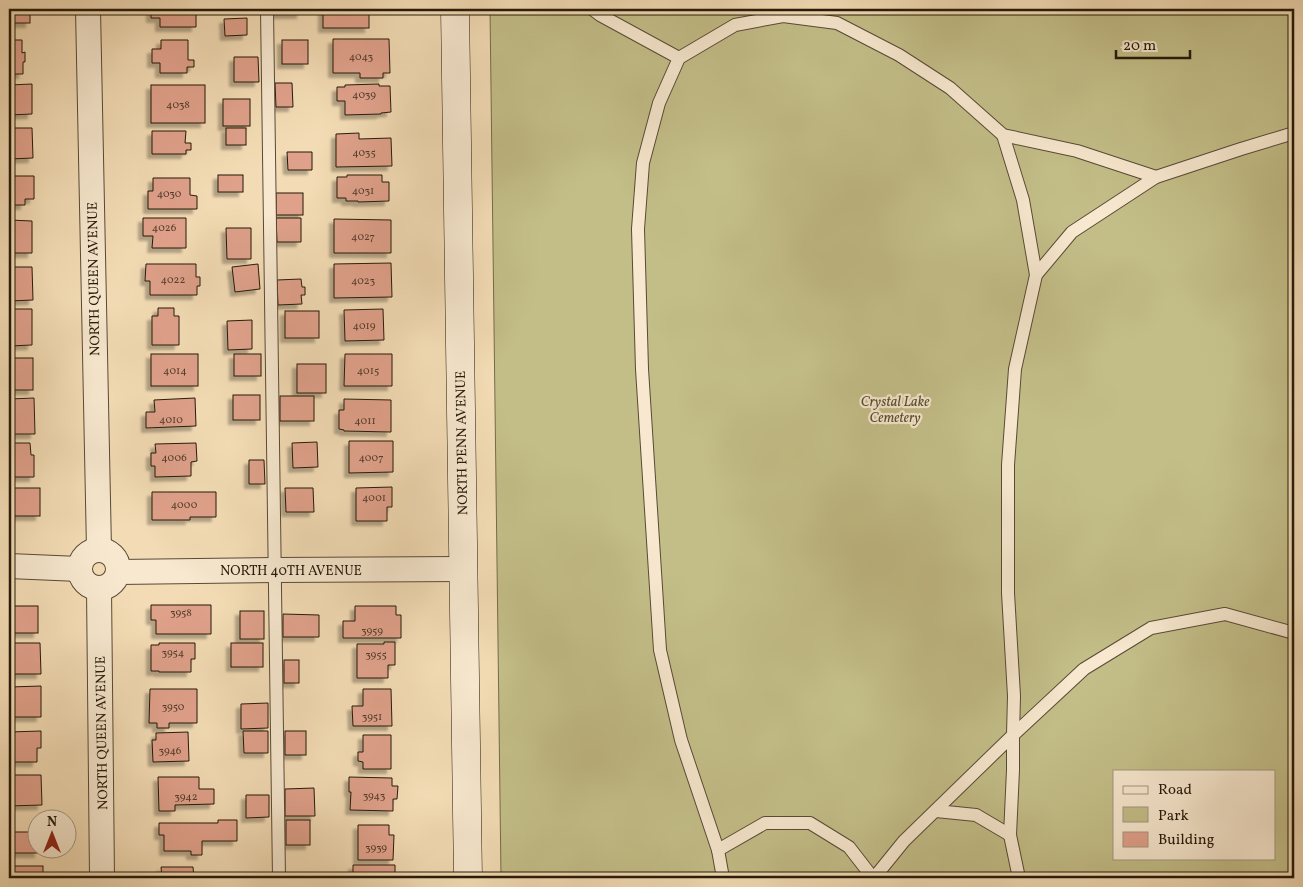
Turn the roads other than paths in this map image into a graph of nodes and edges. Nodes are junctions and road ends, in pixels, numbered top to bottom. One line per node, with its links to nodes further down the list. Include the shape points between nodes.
1 (88, 9): 10 (street, NORTH QUEEN AVENUE)
2 (267, 9): 14 (lane)
3 (455, 9): 13 (main road, NORTH PENN AVENUE)
4 (592, 9): 5 (lane)
5 (679, 58): 7 (lane, via 735,25 783,16 837,23 899,55 950,88); 21 (lane, via 659,103 643,163 638,228 642,369 660,650 681,740)
6 (1294, 133): 8 (lane)
7 (1003, 135): 8 (lane, via 1077,151); 9 (lane, via 1023,200)
8 (1156, 177): 9 (lane, via 1072,232)
9 (1036, 275): 18 (lane, via 1015,369 1008,465)
10 (98, 550): 12 (street, via 83,558); 15 (street, via 116,559)
11 (9, 566): 12 (street)
12 (80, 569): 16 (street, via 83,580)
13 (463, 569): 14 (street, NORTH 40TH AVENUE); 24 (main road, NORTH PENN AVENUE)
14 (275, 570): 15 (street, NORTH 40TH AVENUE); 23 (lane)
15 (118, 572): 16 (street, via 112,584)
16 (99, 588): 22 (street, NORTH QUEEN AVENUE)
17 (1294, 633): 18 (lane, via 1225,614 1151,628 1084,669)
18 (1013, 736): 19 (lane); 20 (lane)
19 (936, 811): 20 (lane, via 976,815); 26 (lane, via 904,841)
20 (1010, 835): 27 (lane)
21 (718, 850): 25 (lane); 26 (lane, via 765,823 810,823 849,847)
22 (102, 878)
23 (279, 878)
24 (468, 878)
25 (723, 878)
26 (874, 878)
27 (1019, 878)

